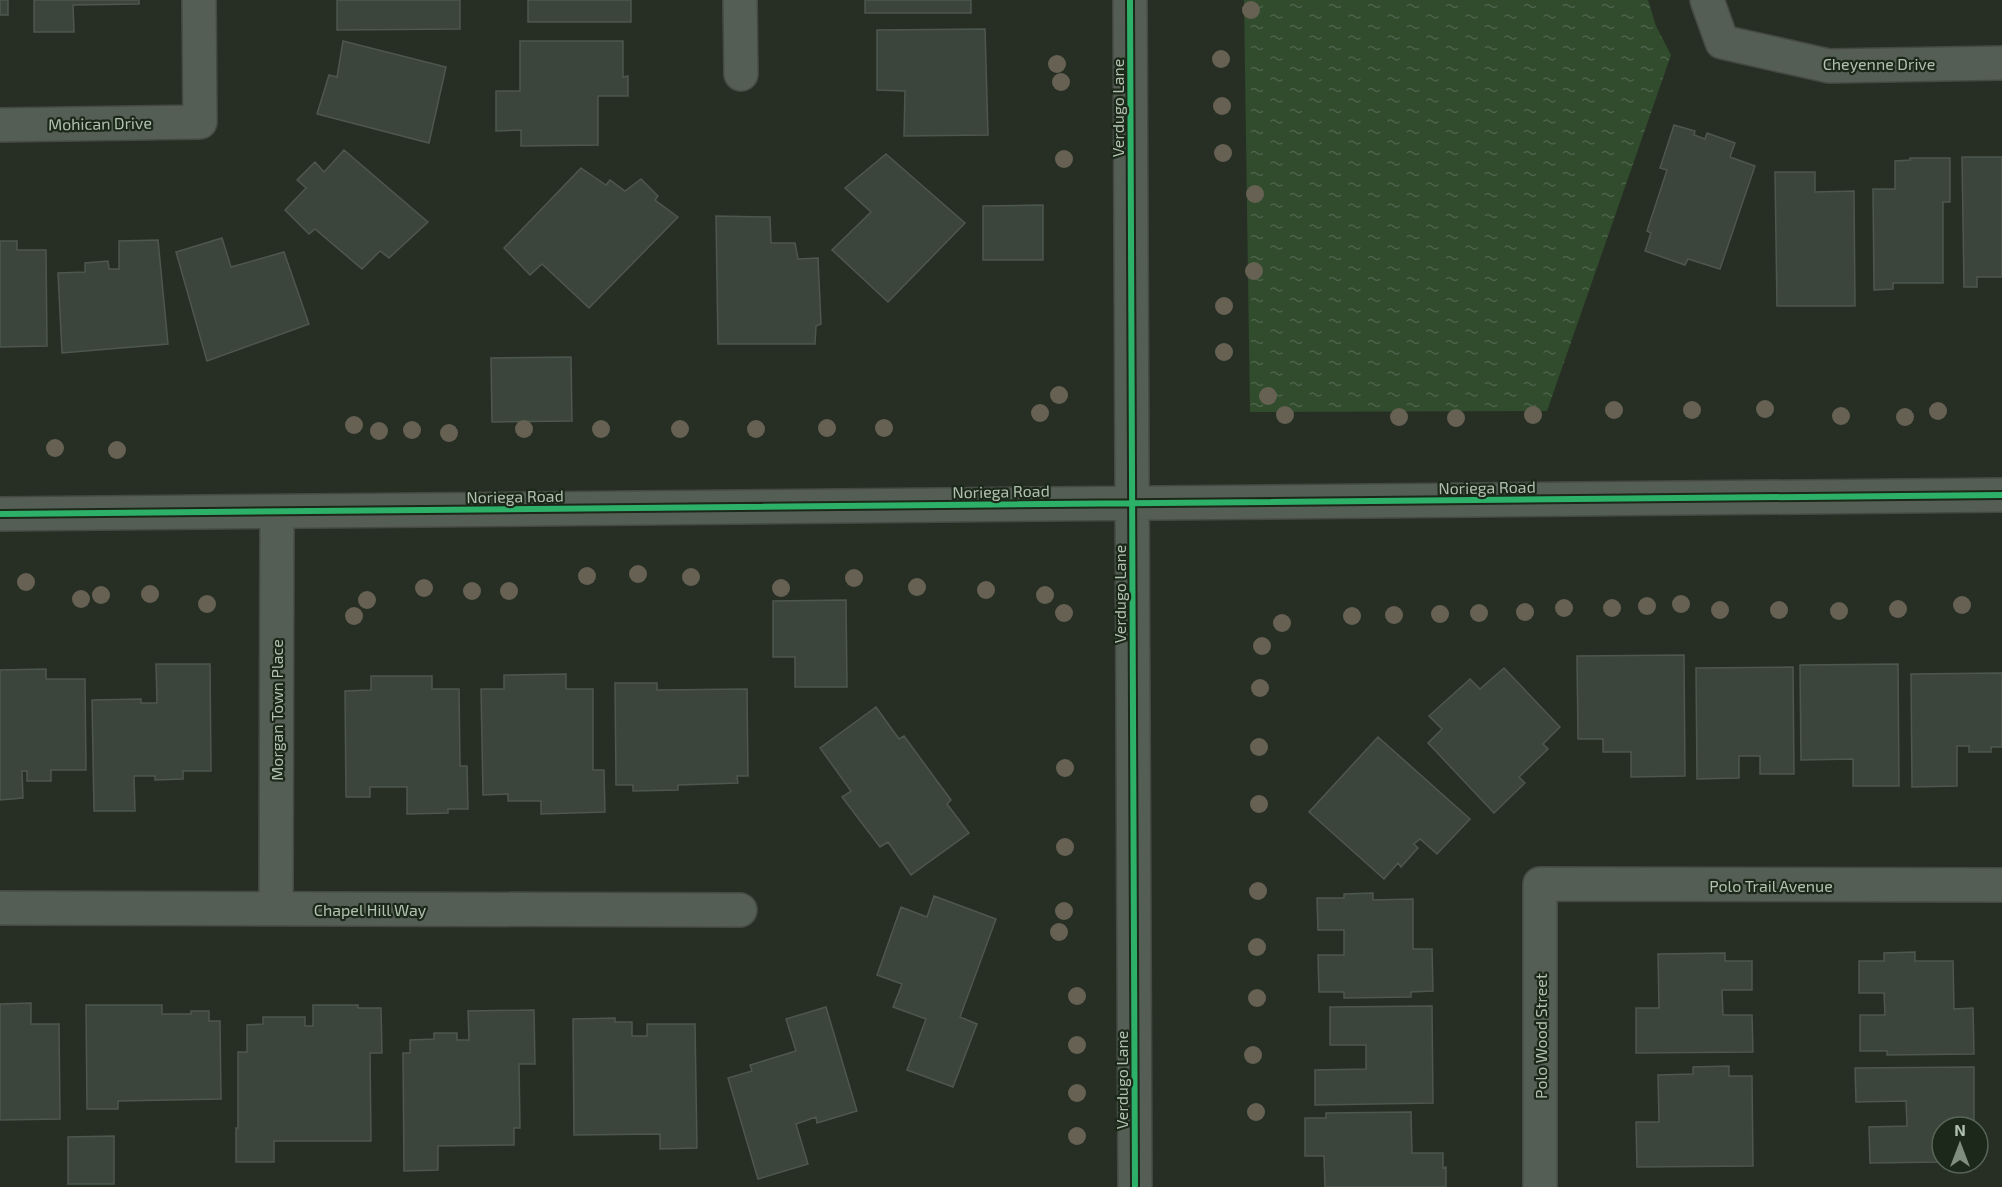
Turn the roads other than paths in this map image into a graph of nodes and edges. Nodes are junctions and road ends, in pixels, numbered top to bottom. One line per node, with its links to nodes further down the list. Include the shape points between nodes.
1 (199, 0): 7 (street, Mohican Drive, via 200,122)
2 (740, 0): 6 (street)
3 (1130, 0): 9 (street, Verdugo Lane)
4 (1707, 0): 5 (street, Cheyenne Drive, via 1722,42 1829,66)
5 (2002, 63)
6 (741, 74)
7 (0, 124)
8 (2002, 495): 9 (street, Noriega Road)
9 (1132, 503): 10 (street, Noriega Road); 17 (street, Verdugo Lane)
10 (276, 512): 11 (street, Noriega Road); 15 (street, Morgan Town Place)
11 (0, 514)
12 (1540, 885): 13 (street, Polo Trail Avenue); 18 (street, Polo Wood Street)
13 (2002, 885)
14 (0, 908): 15 (street, Chapel Hill Way)
15 (276, 909): 16 (street, Chapel Hill Way)
16 (740, 910)
17 (1135, 1187)
18 (1540, 1187)

